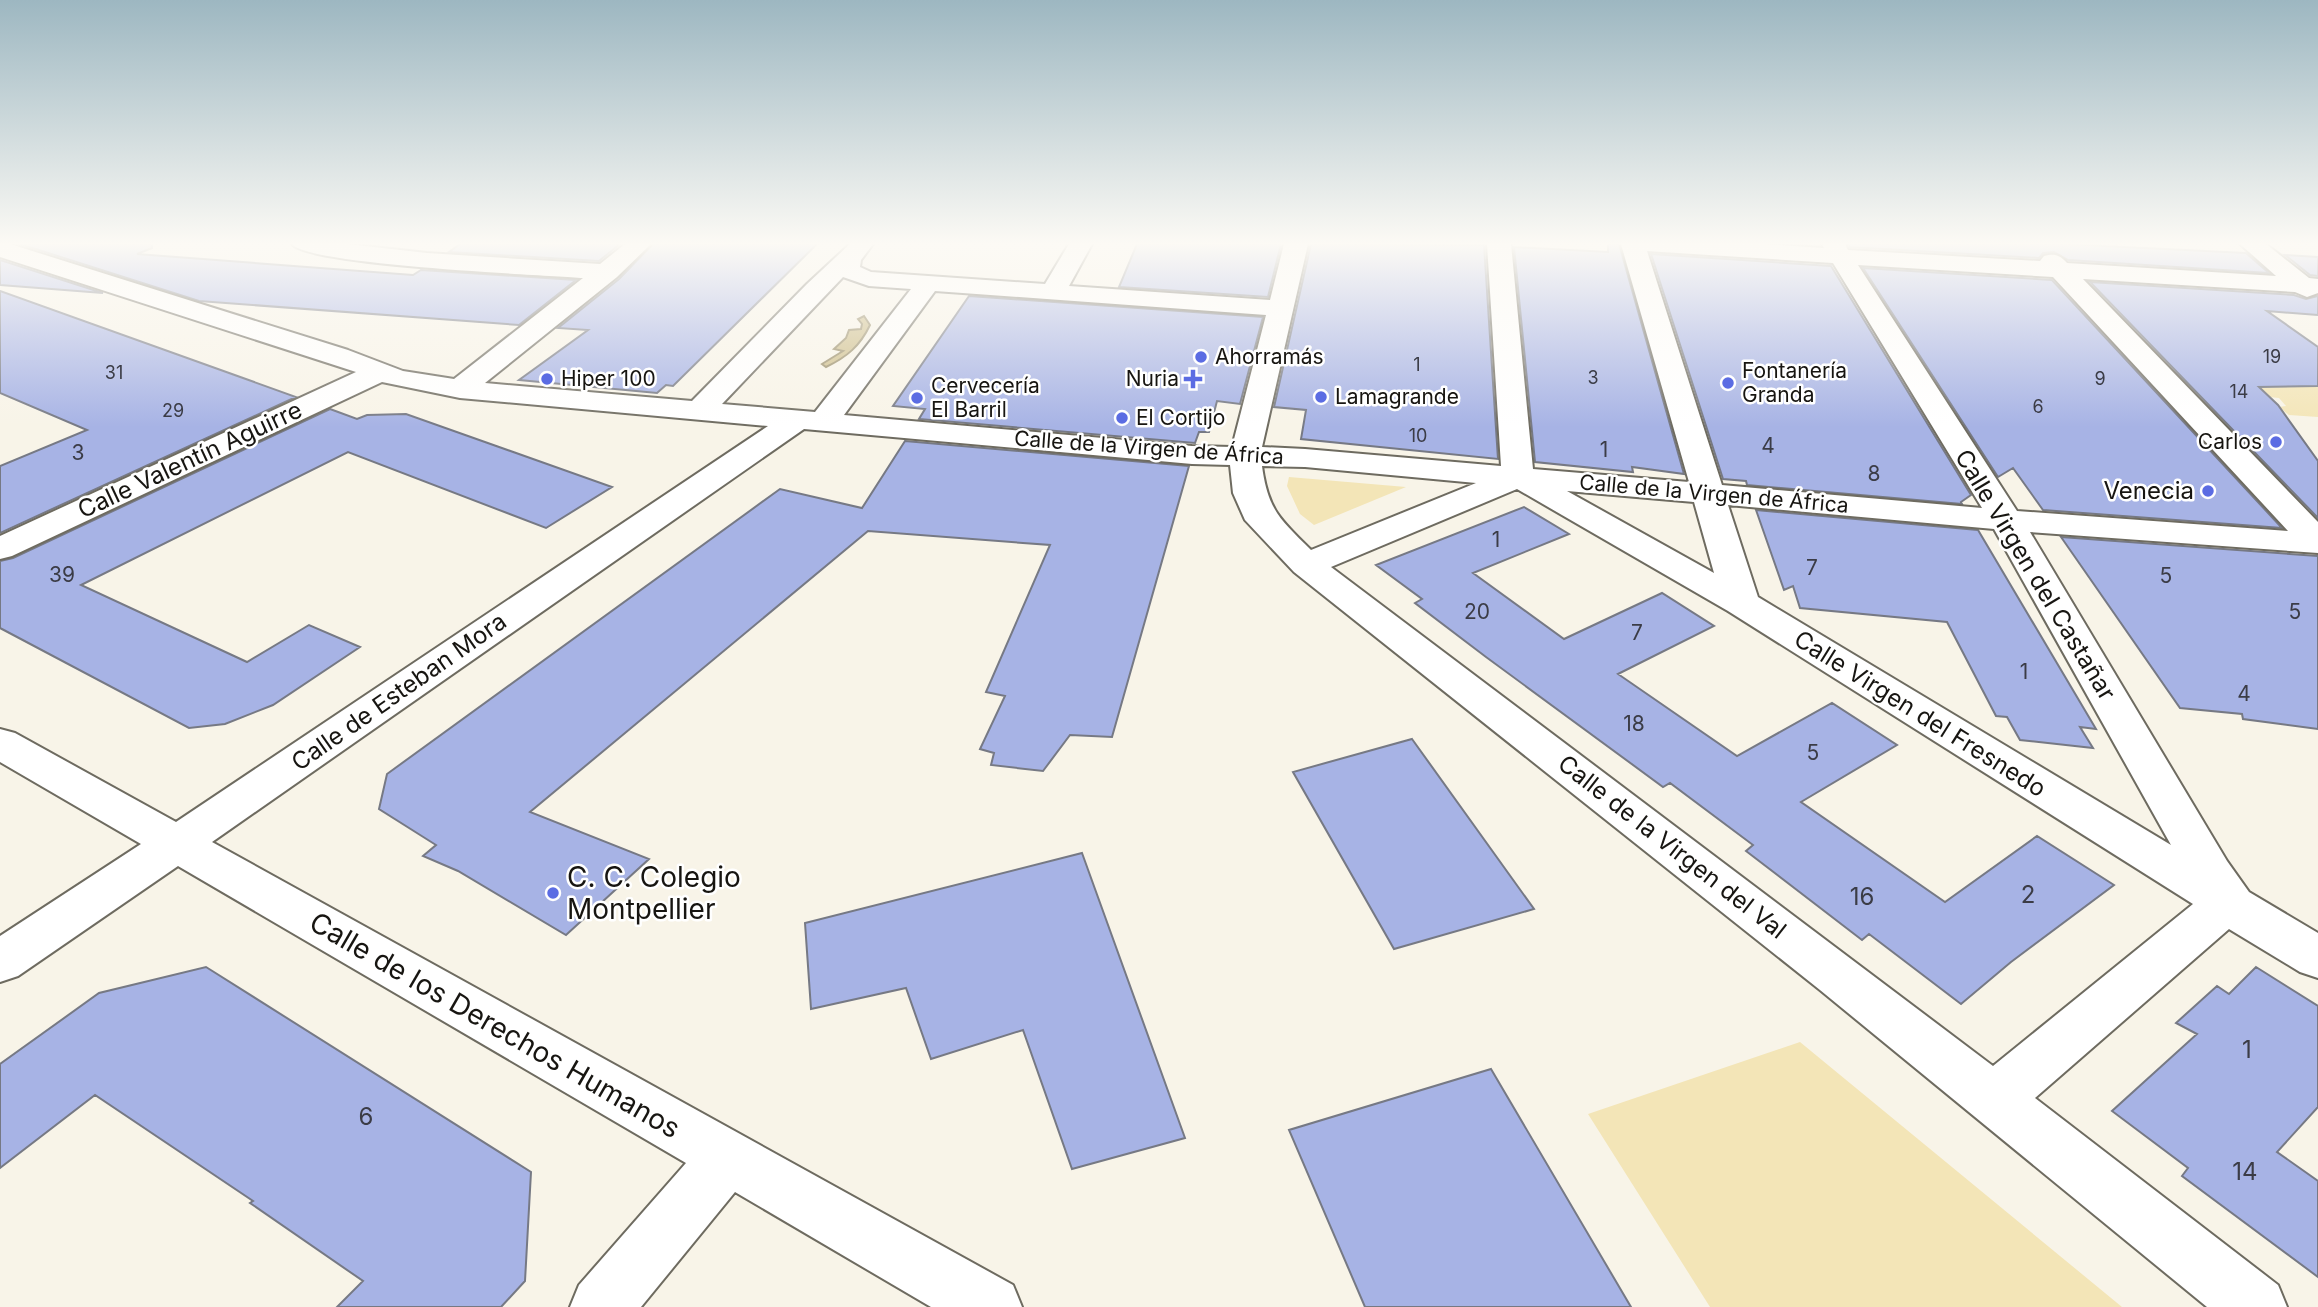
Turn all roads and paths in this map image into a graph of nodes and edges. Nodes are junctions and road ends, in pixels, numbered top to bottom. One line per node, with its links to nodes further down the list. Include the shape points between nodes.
1 (177, 305): 12 (street, Calle de la Virgen de África)
2 (566, 305): 13 (street)
3 (801, 305): 14 (street)
4 (910, 305): 15 (street, Calle de Esteban Mora)
5 (1237, 305): 11 (street)
6 (1281, 305): 11 (street, Calle de la Virgen del Val)
7 (1504, 305): 17 (street)
8 (1652, 305): 18 (street)
9 (1871, 305): 19 (street, Calle Virgen del Castañar)
10 (2093, 305): 20 (street)
11 (1280, 308): 16 (street, Calle de la Virgen del Val)
12 (380, 372): 13 (street, Calle de la Virgen de África); 21 (street, Calle Valentín Aguirre)
13 (460, 389): 14 (street, Calle de la Virgen de África)
14 (699, 411): 15 (street, Calle de la Virgen de África)
15 (810, 421): 16 (street, Calle de la Virgen de África, via 1192,455); 25 (street, Calle de Esteban Mora)
16 (1245, 455): 17 (street, Calle de la Virgen de África); 22 (street, Calle de la Virgen del Val, via 1249,493 1262,520)
17 (1518, 477): 18 (street, Calle de la Virgen de África); 22 (street); 23 (street, Calle Virgen del Fresnedo)
18 (1710, 494): 19 (street, Calle de la Virgen de África); 23 (street)
19 (2006, 520): 20 (street, Calle de la Virgen de África); 26 (street, Calle Virgen del Castañar)
20 (2318, 542)
21 (0, 549)
22 (1306, 565): 29 (street, Calle de la Virgen del Val)
23 (1741, 603): 26 (street, Calle Virgen del Fresnedo)
24 (0, 743): 25 (street, Calle de los Derechos Humanos)
25 (177, 844): 28 (street, Calle de Esteban Mora); 30 (street, Calle de los Derechos Humanos)
26 (2234, 908): 27 (street, Calle Virgen del Fresnedo); 29 (street, via 2212,916 2008,1087)
27 (2318, 958)
28 (0, 962)
29 (2002, 1106): 33 (street, Calle de la Virgen del Val)
30 (728, 1157): 31 (street); 32 (street, Calle de los Derechos Humanos)
31 (601, 1307)
32 (991, 1307)
33 (2256, 1307)

